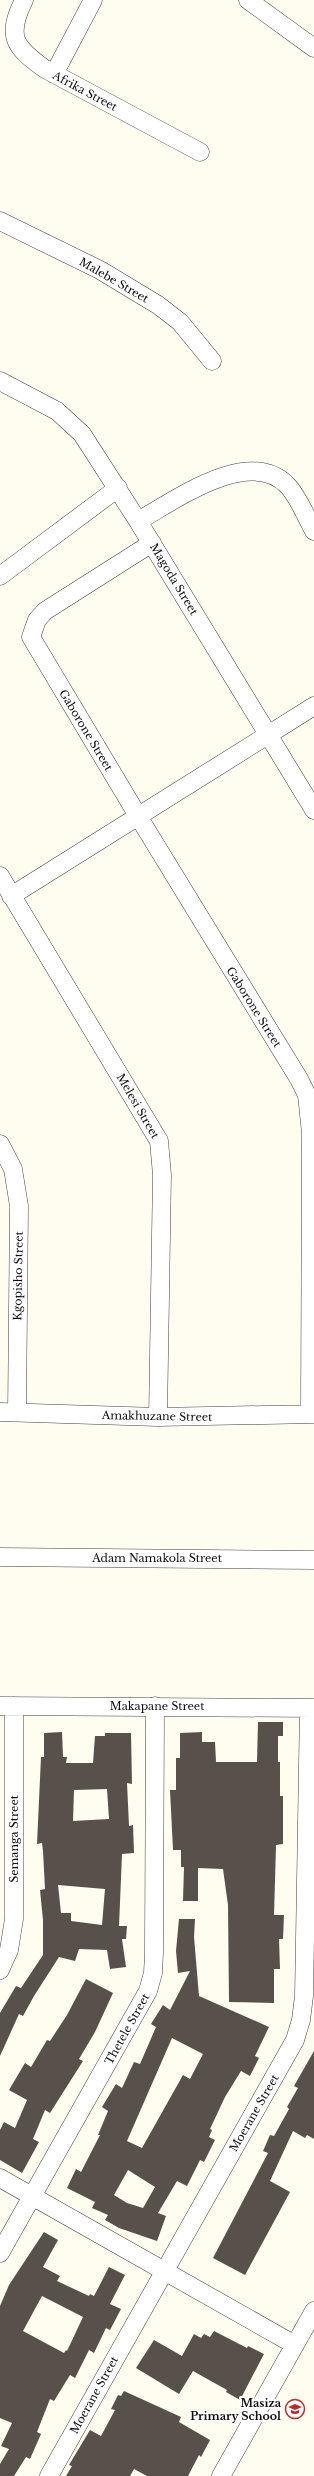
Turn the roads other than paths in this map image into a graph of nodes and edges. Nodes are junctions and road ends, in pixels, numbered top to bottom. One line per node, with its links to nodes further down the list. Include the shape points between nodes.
1 (24, 0): 5 (street, Afrika Street, via 13,30 18,45 26,56)
2 (93, 0): 5 (street)
3 (248, 0): 4 (street)
4 (314, 48)
5 (54, 74): 6 (street, Afrika Street)
6 (200, 152)
7 (0, 221): 8 (street, Malebe Street, via 100,270 158,305 180,322)
8 (212, 361)
9 (0, 381): 10 (street, Magoda Street, via 40,400 70,421 82,434)
10 (118, 488): 11 (street, Magoda Street); 14 (street)
11 (138, 521): 12 (street, via 213,480 235,472 255,471 275,476 289,487); 13 (street, Magoda Street)
12 (314, 531)
13 (152, 543): 16 (street, Magoda Street); 18 (street, Gaborone Street, via 45,611 32,631 35,646)
14 (0, 576)
15 (314, 706): 16 (street)
16 (268, 735): 17 (street, Magoda Street); 18 (street)
17 (314, 810)
18 (138, 816): 20 (street); 23 (street, Gaborone Street, via 307,1095 310,1133)
19 (0, 876): 20 (street, Melesi Street)
20 (11, 896): 24 (street, Melesi Street, via 158,1140 162,1175)
21 (0, 1144): 22 (street, Kgopisho Street, via 13,1168 19,1206)
22 (8, 1412): 24 (street, Amakhuzane Street)
23 (312, 1414): 24 (street, Amakhuzane Street)
24 (158, 1417)
25 (0, 1557): 26 (street, Adam Namakola Street)
26 (314, 1560)
27 (7, 1706): 28 (street, Makapane Street); 30 (street, Semanga Street, via 14,1919 9,1950)
28 (155, 1706): 29 (street, Makapane Street); 32 (street, Thetele Street, via 153,1973 139,2009)
29 (312, 1708): 34 (street, Moerane Street, via 304,1996 301,2020 295,2040)
30 (0, 1970)
31 (0, 2178): 32 (street)
32 (32, 2197): 33 (street, Thetele Street); 34 (street)
33 (0, 2254)
34 (164, 2272): 36 (street); 37 (street, Moerane Street)
35 (314, 2311): 36 (street)
36 (295, 2345): 38 (street)
37 (49, 2476)
38 (222, 2476)

